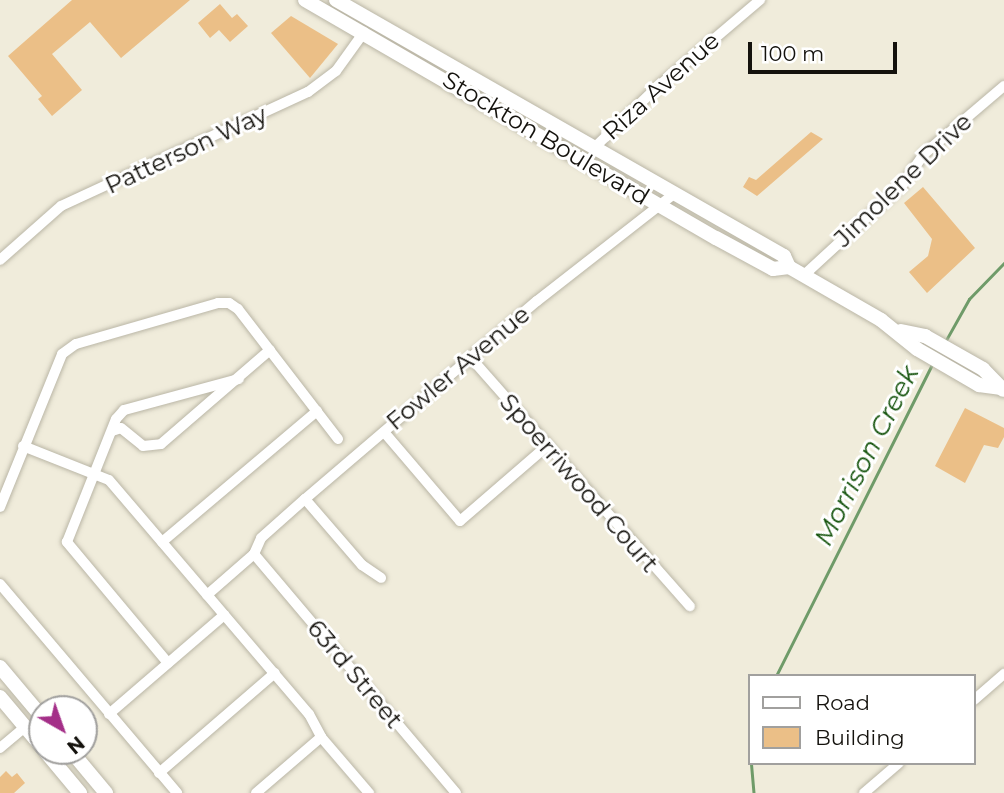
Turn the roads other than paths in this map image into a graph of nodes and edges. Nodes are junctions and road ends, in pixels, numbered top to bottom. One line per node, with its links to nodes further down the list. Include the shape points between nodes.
1 (305, 0): 4 (main road, Stockton Boulevard)
2 (337, 0): 5 (main road, Stockton Boulevard)
3 (760, 0): 7 (street, Riza Avenue)
4 (364, 32): 5 (main road, via 378,32 431,64); 8 (main road, Stockton Boulevard); 11 (street, Patterson Way, via 336,71 308,92 61,206)
5 (445, 62): 7 (main road, Stockton Boulevard)
6 (1004, 86): 13 (street, Jimolene Drive, via 924,154 903,184)
7 (596, 146): 8 (main road); 9 (main road, Stockton Boulevard)
8 (588, 162): 10 (main road, Stockton Boulevard)
9 (674, 194): 10 (street, Fowler Avenue); 12 (main road, Stockton Boulevard, via 784,256)
10 (659, 205): 12 (main road, Stockton Boulevard, via 773,269); 15 (street, Fowler Avenue)
11 (0, 260)
12 (789, 267): 13 (main road, Stockton Boulevard)
13 (803, 276): 17 (main road, Stockton Boulevard, via 953,361 983,369)
14 (270, 350): 16 (street); 18 (street); 22 (street, via 229,303 76,344 62,354)
15 (471, 358): 20 (street, Fowler Avenue); 23 (street, Spoerriwood Court)
16 (239, 379): 19 (street, via 124,410); 19 (street, via 153,448 121,428)
17 (1002, 389)
18 (317, 411): 21 (street); 27 (street)
19 (112, 431): 24 (street)
20 (384, 432): 23 (street, via 460,521); 25 (street, Fowler Avenue)
21 (338, 439)
22 (23, 446): 24 (street); 26 (street)
23 (547, 446): 32 (street, Spoerriwood Court)
24 (93, 476): 27 (street, via 109,480); 34 (street, via 69,533 71,550)
25 (305, 499): 28 (street, Fowler Avenue, via 261,538); 29 (street, via 362,565)
26 (0, 507)
27 (162, 542): 31 (street)
28 (254, 554): 31 (street, Fowler Avenue); 55 (street, 63rd Street)
29 (381, 578)
30 (0, 584): 41 (street)
31 (207, 595): 33 (street)
32 (690, 606)
33 (224, 615): 34 (street); 36 (street)
34 (168, 663): 41 (street)
35 (0, 667): 40 (main road)
36 (275, 673): 44 (street, via 309,714); 49 (street)
37 (1004, 674): 39 (street)
38 (0, 697): 42 (main road)
39 (976, 698)
40 (28, 700)
41 (109, 715): 49 (street)
42 (25, 727): 43 (main road); 45 (street)
43 (28, 730)
44 (321, 737): 53 (street); 54 (street)
45 (0, 748)
46 (57, 765): 50 (main road)
47 (83, 765): 51 (main road)
48 (897, 765): 56 (street)
49 (159, 773): 52 (street)
50 (80, 793)
51 (106, 793)
52 (177, 793)
53 (256, 793)
54 (369, 793)
55 (456, 793)
56 (864, 793)

